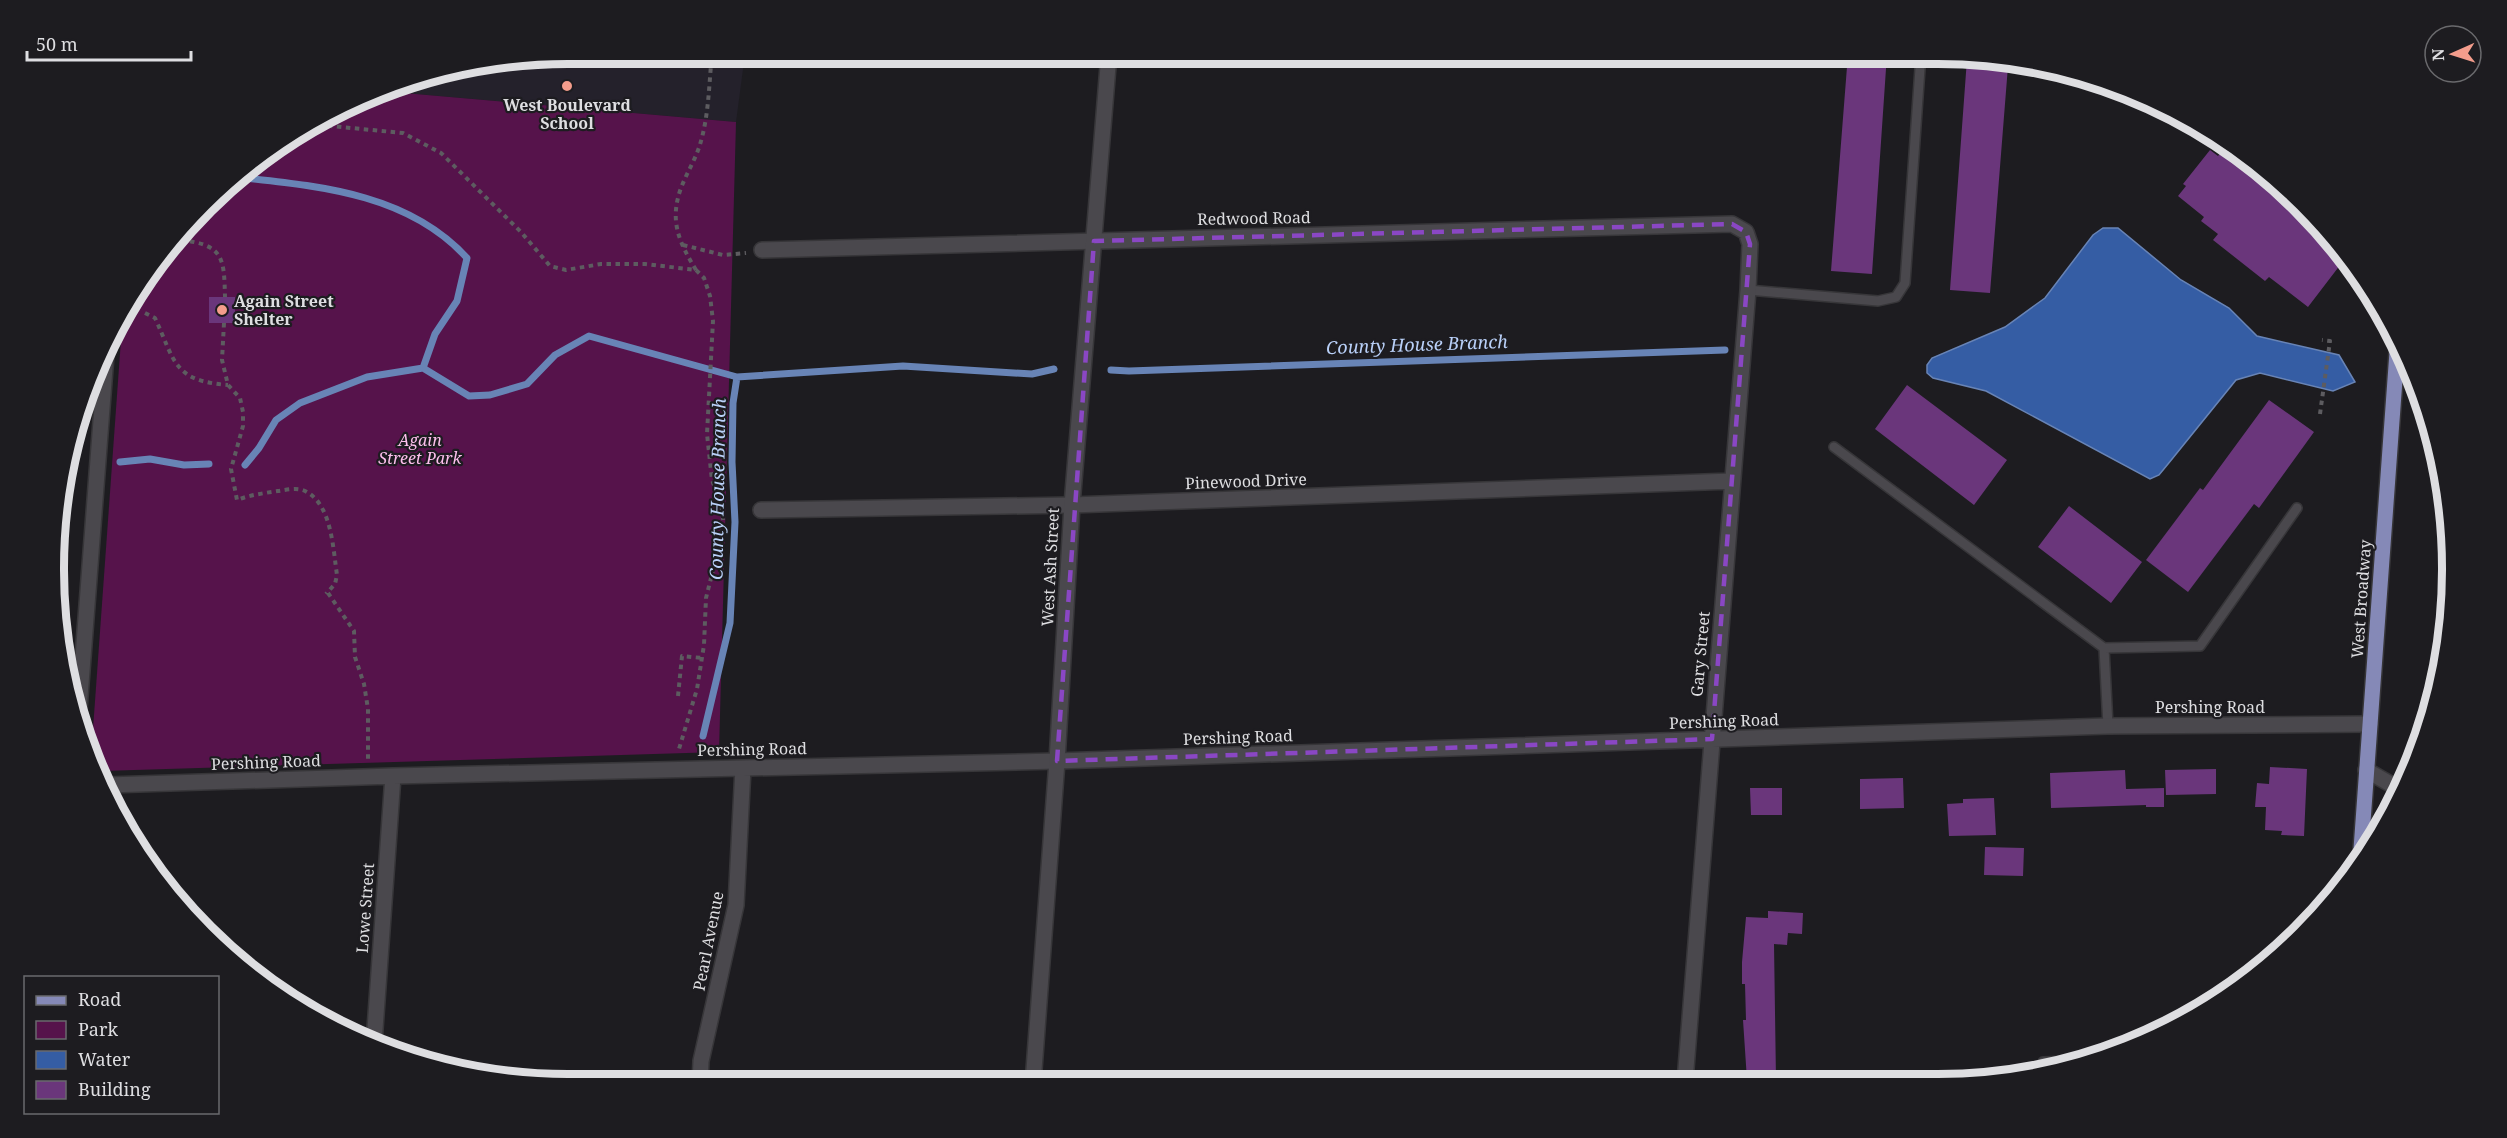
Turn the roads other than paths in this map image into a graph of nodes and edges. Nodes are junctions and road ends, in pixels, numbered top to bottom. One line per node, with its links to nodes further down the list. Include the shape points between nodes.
1 (1108, 64): 4 (street, West Ash Street)
2 (1920, 64): 6 (lane, via 1905,283 1896,297 1878,301)
3 (1746, 232): 4 (street, Redwood Road, via 1732,224); 6 (street, Gary Street, via 1750,244)
4 (1095, 241): 5 (street, Redwood Road); 11 (street, West Ash Street)
5 (762, 250)
6 (1748, 290): 10 (street, Gary Street)
7 (2396, 360): 16 (main road, West Broadway)
8 (105, 372): 15 (street)
9 (1834, 447): 14 (lane)
10 (1732, 481): 11 (street, Pinewood Drive); 18 (street, Gary Street)
11 (1072, 506): 13 (street, Pinewood Drive); 19 (street, West Ash Street)
12 (2296, 508): 14 (lane, via 2200,646)
13 (761, 510)
14 (2104, 648): 17 (lane)
15 (80, 693)
16 (2370, 724): 17 (street, Pershing Road); 21 (main road, West Broadway)
17 (2108, 726): 18 (street, Pershing Road)
18 (1712, 739): 19 (street, Pershing Road); 29 (street, Gary Street)
19 (1057, 761): 20 (street, Pershing Road); 28 (street, West Ash Street)
20 (743, 768): 22 (street, Pershing Road); 27 (street, Pearl Avenue, via 736,905)
21 (2367, 770): 24 (street); 25 (main road, West Broadway)
22 (393, 776): 23 (street, Pershing Road); 26 (street, Lowe Street)
23 (114, 785)
24 (2393, 785)
25 (2362, 842)
26 (375, 1034)
27 (700, 1074)
28 (1034, 1074)
29 (1686, 1074)

